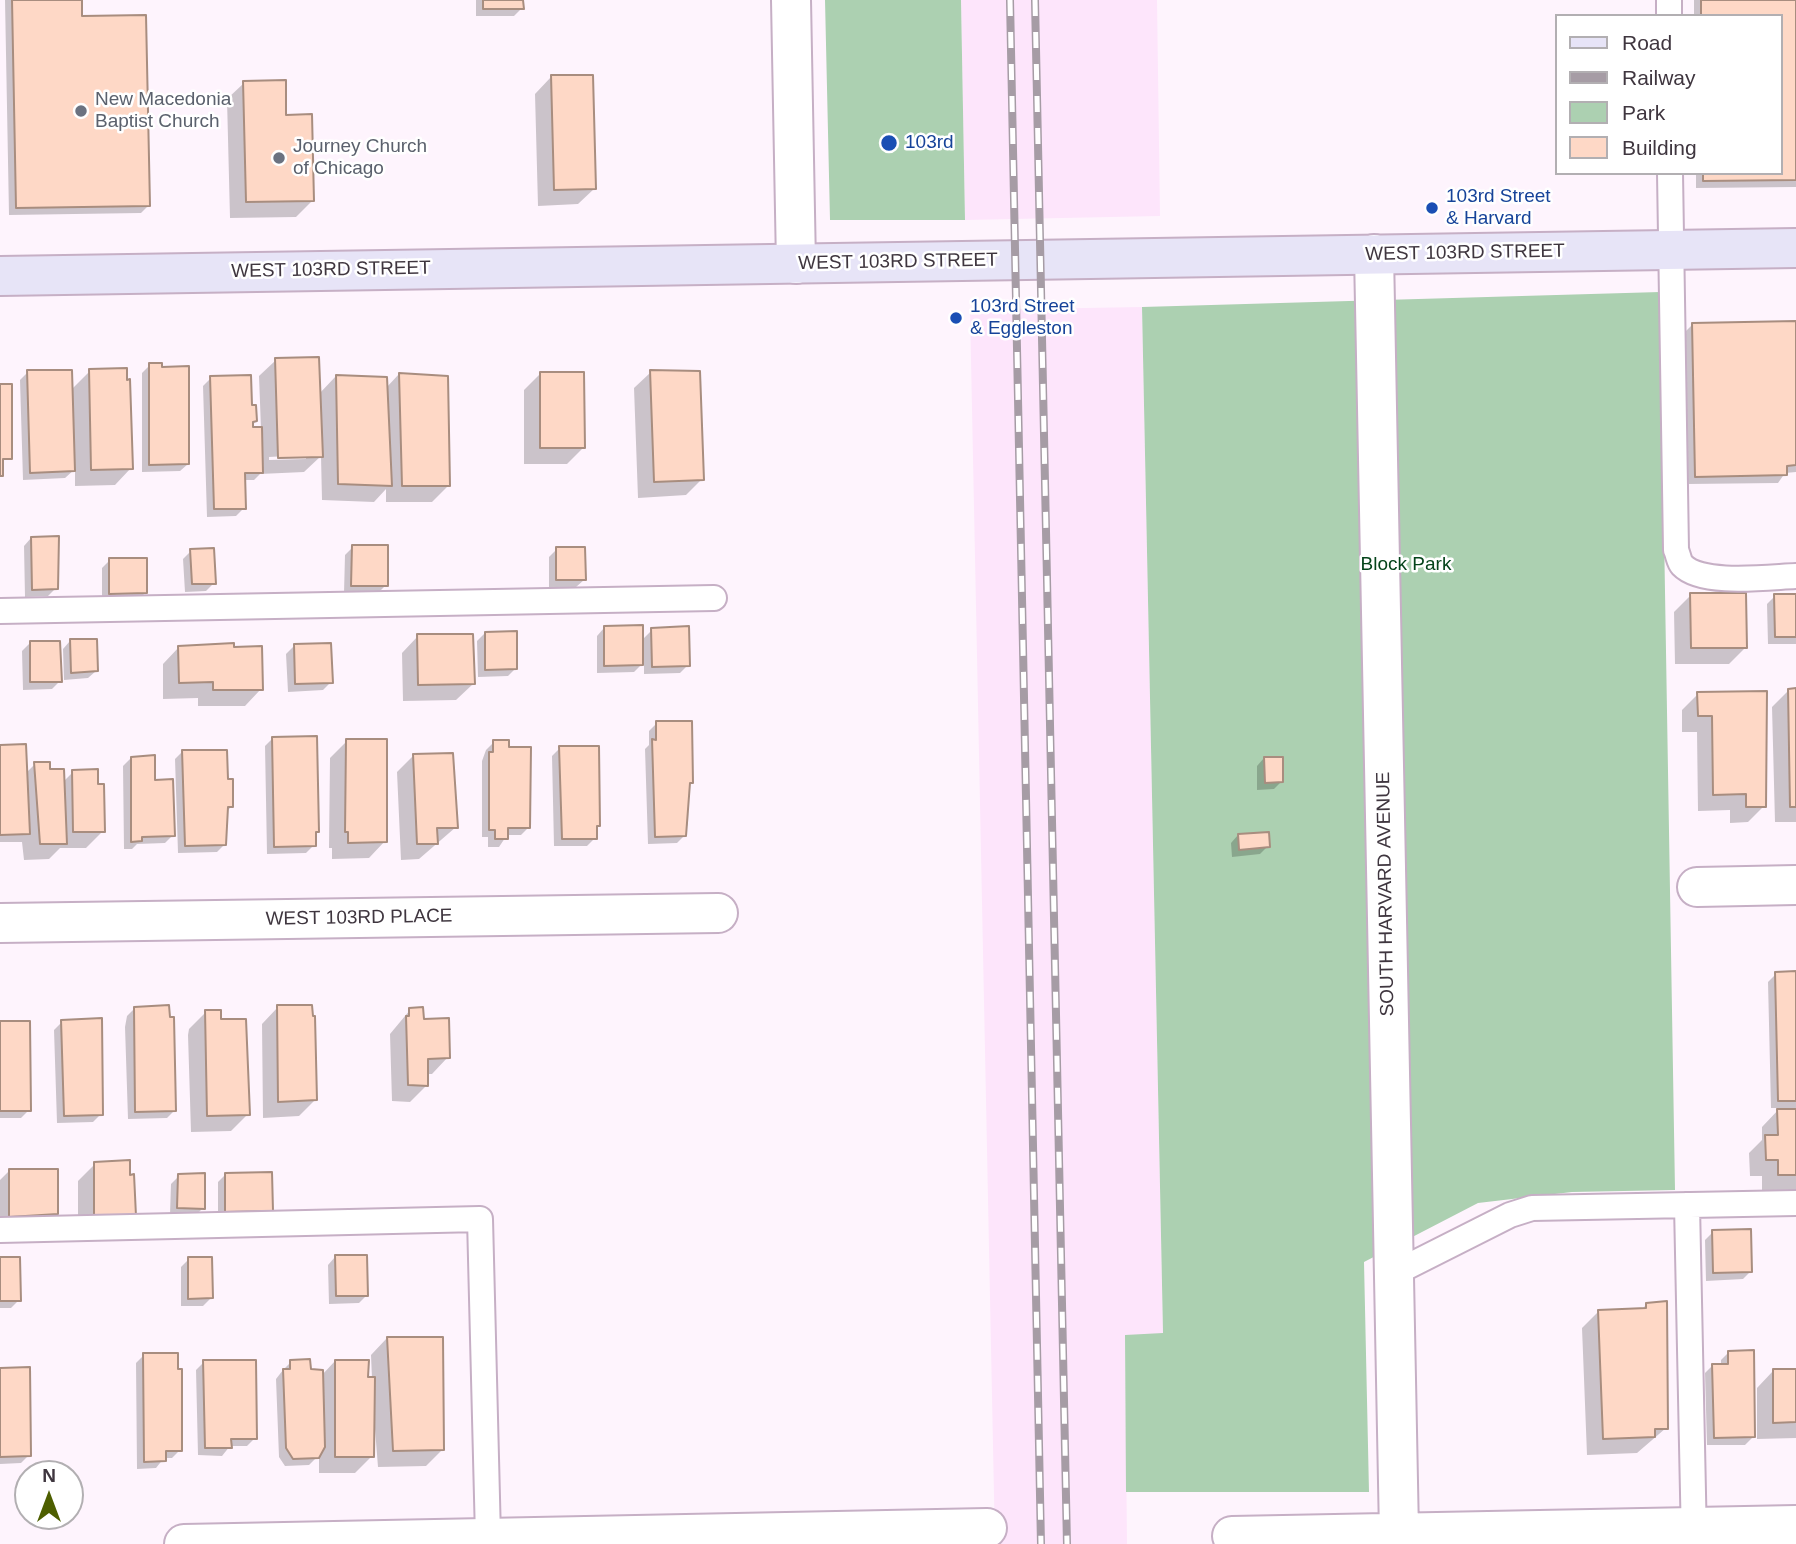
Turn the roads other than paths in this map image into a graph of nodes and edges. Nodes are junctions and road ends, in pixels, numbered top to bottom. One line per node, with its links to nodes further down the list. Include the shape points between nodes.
1 (791, 0): 6 (street)
2 (1670, 175): 4 (lane)
3 (1796, 248): 4 (main road, WEST 103RD STREET)
4 (1670, 250): 5 (main road, WEST 103RD STREET); 8 (lane, via 1676,550 1681,564 1718,578)
5 (1374, 254): 6 (main road, WEST 103RD STREET); 18 (street, SOUTH HARVARD AVENUE)
6 (796, 264): 7 (main road, WEST 103RD STREET)
7 (0, 276)
8 (1796, 576)
9 (714, 598): 10 (lane)
10 (0, 611)
11 (1796, 886): 12 (street)
12 (1697, 887)
13 (718, 913): 14 (street, WEST 103RD PLACE)
14 (0, 923)
15 (1796, 1203): 16 (lane)
16 (1687, 1205): 18 (lane, via 1532,1208); 23 (lane)
17 (0, 1230): 24 (lane, via 480,1219)
18 (1393, 1274): 21 (street, SOUTH HARVARD AVENUE)
19 (1796, 1525): 23 (street)
20 (987, 1528): 24 (street)
21 (1399, 1533): 22 (street); 23 (street)
22 (1233, 1536)
23 (1694, 1536)
24 (488, 1537): 25 (street)
25 (402, 1542): 26 (street)
26 (184, 1544)

